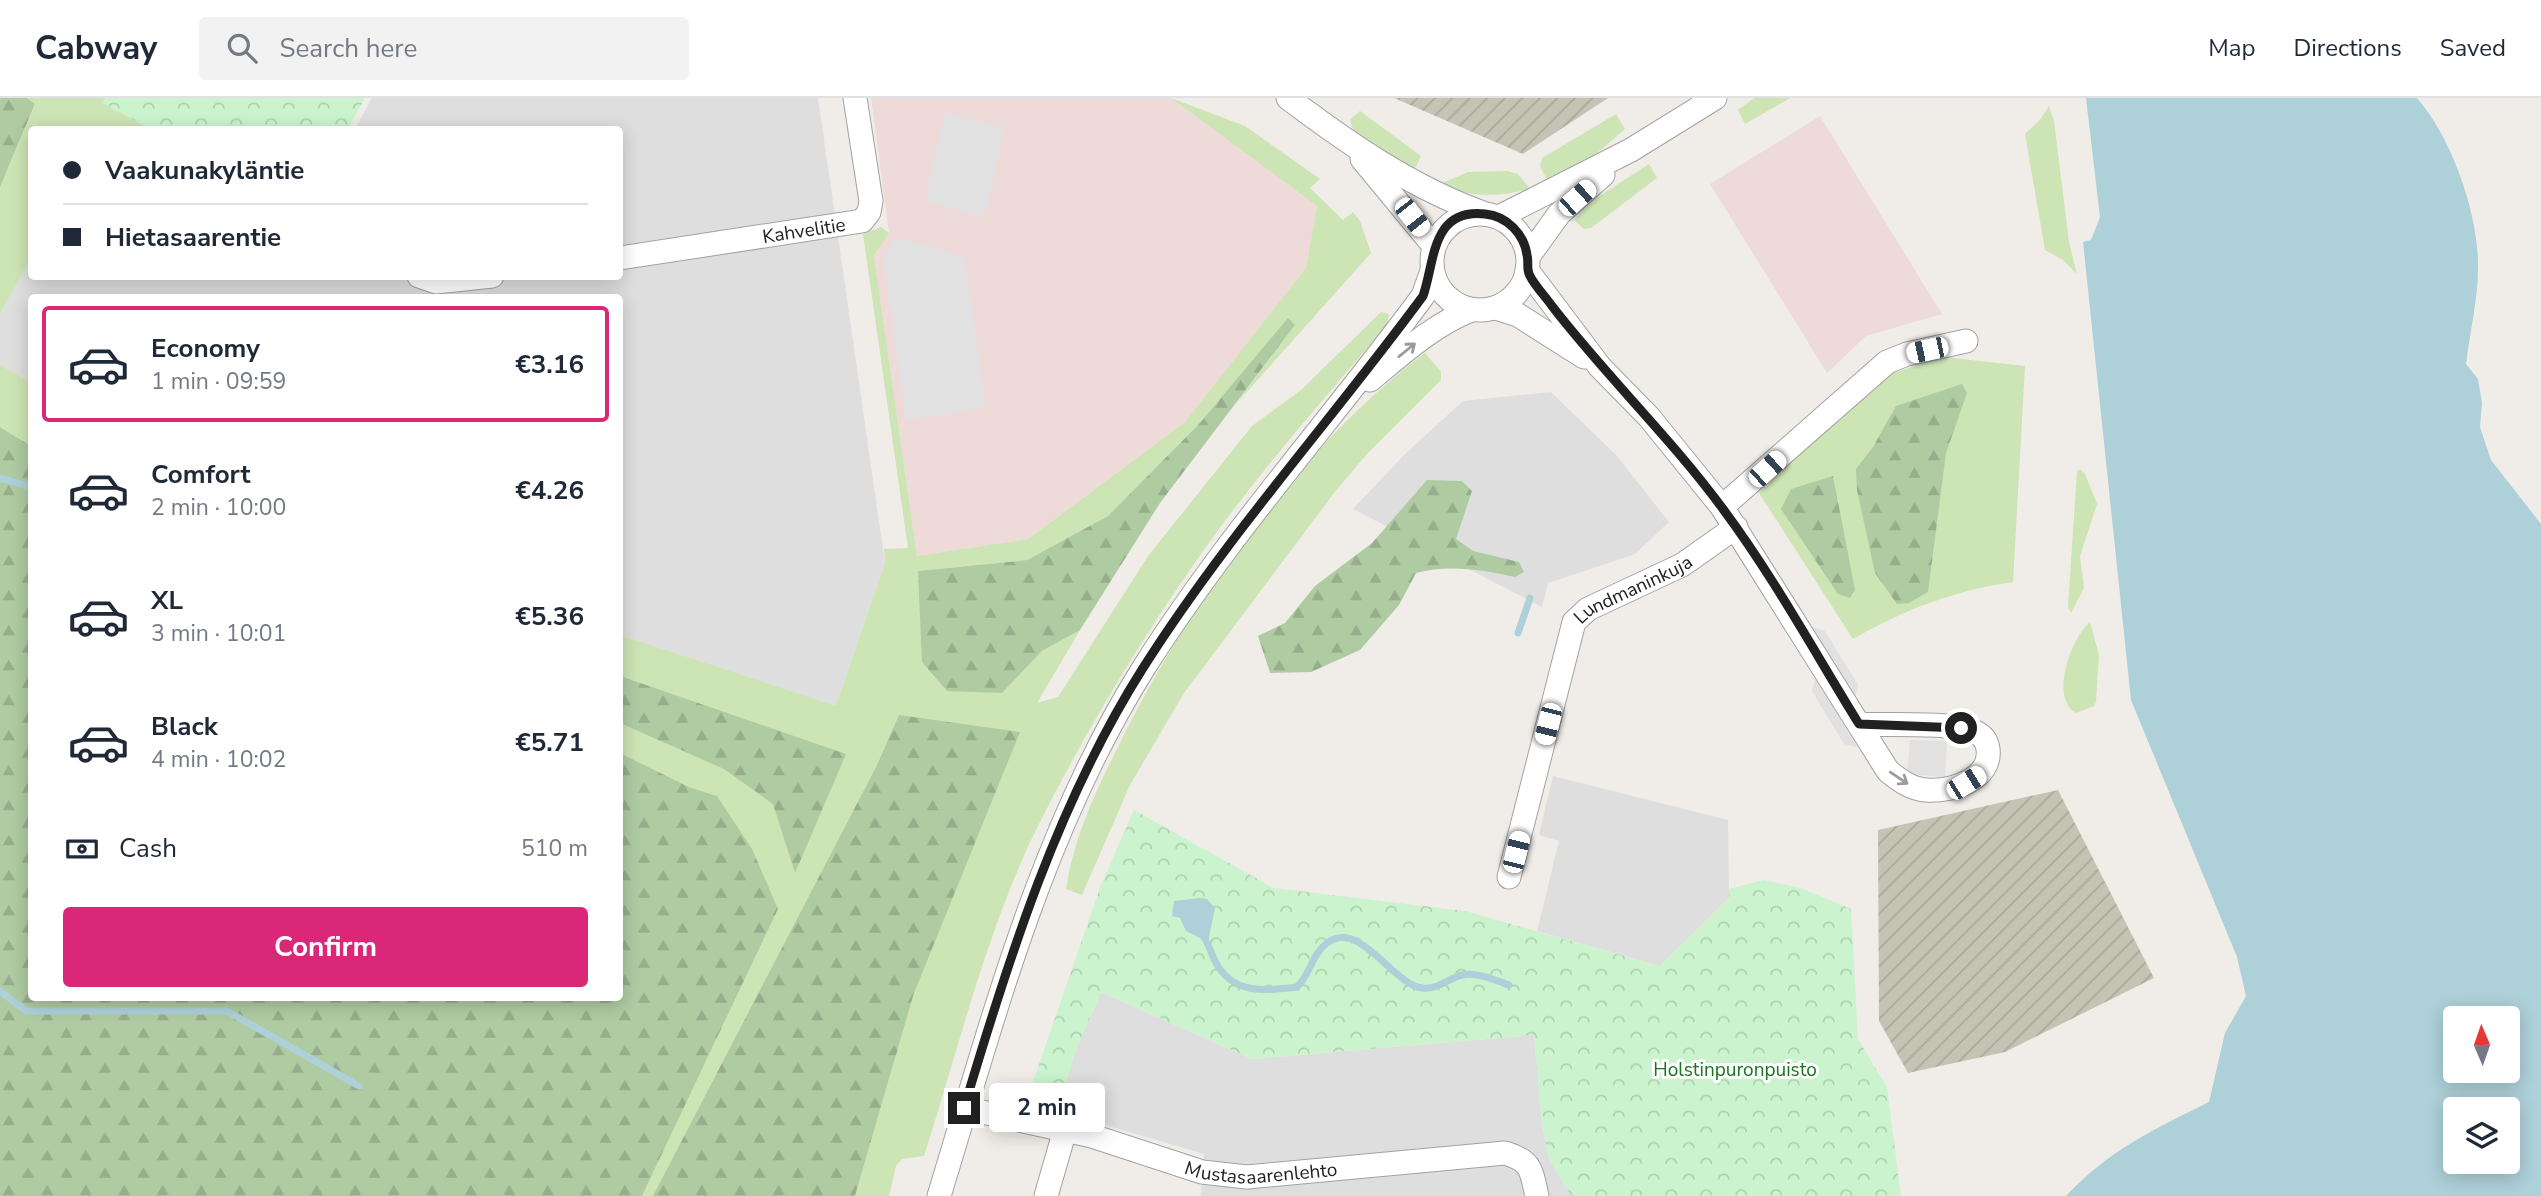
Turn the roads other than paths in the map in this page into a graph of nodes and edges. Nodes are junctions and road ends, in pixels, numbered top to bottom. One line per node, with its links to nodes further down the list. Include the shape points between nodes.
1 (855, 98): 8 (street, Kahvelitie, via 871,201 862,221)
2 (1288, 98): 4 (street)
3 (1715, 98): 5 (street)
4 (1348, 144): 6 (street, via 1448,201); 7 (street)
5 (1631, 150): 6 (street); 9 (street, via 1559,214)
6 (1492, 216): 7 (street, via 1460,218 1440,234); 9 (street, via 1519,233)
7 (1434, 246): 10 (street)
8 (623, 258)
9 (1528, 264): 13 (street, via 1517,293); 16 (street)
10 (1432, 271): 14 (street, via 1441,292); 17 (street, via 1423,296)
11 (436, 280): 12 (street)
12 (461, 280)
13 (1496, 308): 14 (street); 16 (street, via 1518,315)
14 (1471, 310): 17 (street, one-way to 14, via 1423,337)
15 (1966, 341): 18 (street, via 1887,362)
16 (1601, 367): 18 (street)
17 (1335, 408): 22 (street, via 1235,537 1143,669 1094,757 1053,845)
18 (1722, 507): 19 (street)
19 (1737, 527): 20 (street); 21 (street, Lundmaninkuja, via 1682,565 1588,609 1574,622)
20 (1859, 724): 20 (street, one-way to 20, via 1888,771 1904,784 1926,790 1966,783 1984,772 1990,760 1987,743 1979,733 1961,728)
21 (1509, 877)
22 (964, 1108): 23 (street, Mustasaarenlehto); 24 (street)
23 (1065, 1130): 25 (street); 26 (street, Mustasaarenlehto, via 1202,1172 1247,1177 1505,1153 1522,1158 1530,1167)
24 (939, 1196)
25 (1046, 1196)
26 (1537, 1196)

